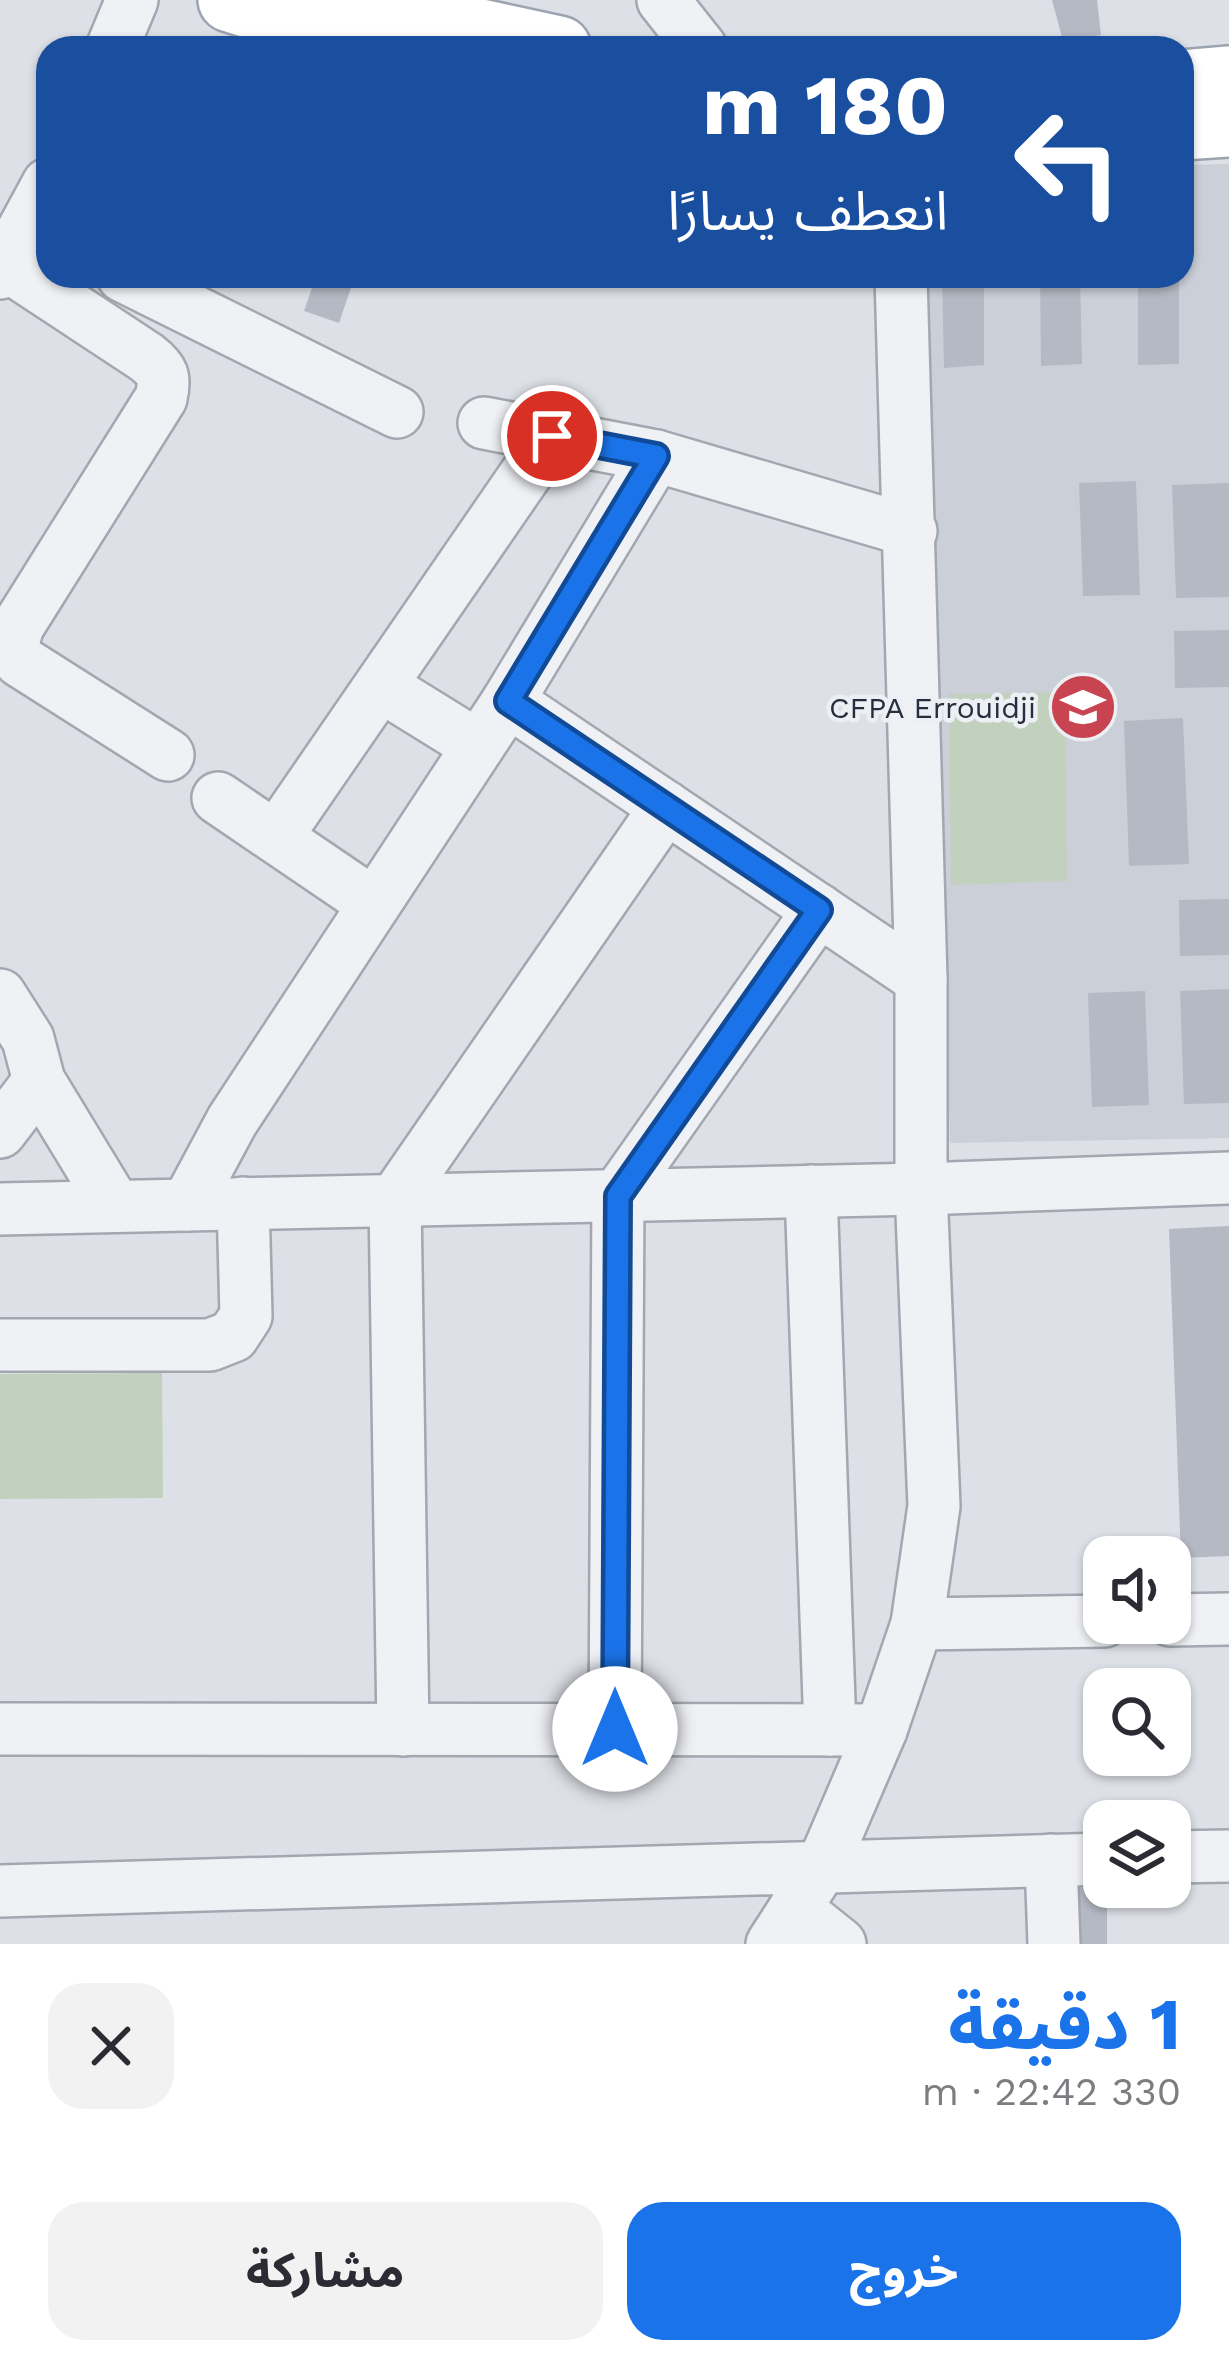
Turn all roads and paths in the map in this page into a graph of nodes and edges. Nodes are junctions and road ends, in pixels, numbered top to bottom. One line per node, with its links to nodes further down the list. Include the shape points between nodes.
1 (132, 0): 6 (street)
2 (230, 0): 7 (main road)
3 (362, 0): 5 (main road)
4 (663, 0): 9 (street)
5 (456, 12): 8 (main road)
6 (117, 36)
7 (344, 36)
8 (525, 36)
9 (692, 36)
10 (1229, 78): 11 (main road)
11 (1194, 81)
12 (1229, 125): 13 (main road)
13 (1194, 127)
14 (76, 288): 25 (street, via 165,380 11,650)
15 (147, 288): 17 (street)
16 (901, 288): 21 (street)
17 (397, 412)
18 (484, 423): 19 (street)
19 (552, 436): 20 (street); 22 (street)
20 (656, 456): 21 (street); 23 (street)
21 (911, 531): 31 (street)
22 (381, 686): 24 (street); 28 (street)
23 (508, 701): 24 (street); 27 (street)
24 (478, 746): 29 (street)
25 (168, 754)
26 (218, 798): 28 (street)
27 (665, 807): 30 (street); 39 (street)
28 (277, 837): 29 (street)
29 (374, 904): 41 (street)
30 (819, 910): 31 (street); 38 (street)
31 (921, 979): 36 (street)
32 (0, 995): 33 (street, via 28,1039)
33 (39, 1081): 34 (street); 42 (street)
34 (0, 1132)
35 (1229, 1178): 36 (street)
36 (921, 1189): 37 (street); 48 (street, via 934,1506)
37 (811, 1191): 38 (street); 52 (street)
38 (618, 1196): 39 (street); 50 (street)
39 (394, 1200): 40 (street); 51 (street)
40 (243, 1203): 41 (street); 44 (street, via 247,1316 232,1336 210,1345)
41 (187, 1204): 42 (street)
42 (115, 1206): 43 (street)
43 (0, 1209)
44 (0, 1345)
45 (1229, 1619): 46 (street)
46 (1191, 1620)
47 (1083, 1621): 48 (street)
48 (916, 1624): 53 (street)
49 (0, 1729): 51 (street)
50 (615, 1729): 51 (street); 52 (street)
51 (403, 1730)
52 (830, 1730): 53 (street)
53 (881, 1730): 58 (street)
54 (1229, 1856): 55 (street)
55 (1191, 1857)
56 (1083, 1859): 57 (street)
57 (1051, 1860): 58 (street); 62 (street)
58 (823, 1864): 59 (street); 60 (street)
59 (0, 1891)
60 (784, 1926): 61 (street)
61 (840, 1944)
62 (1054, 1944)

